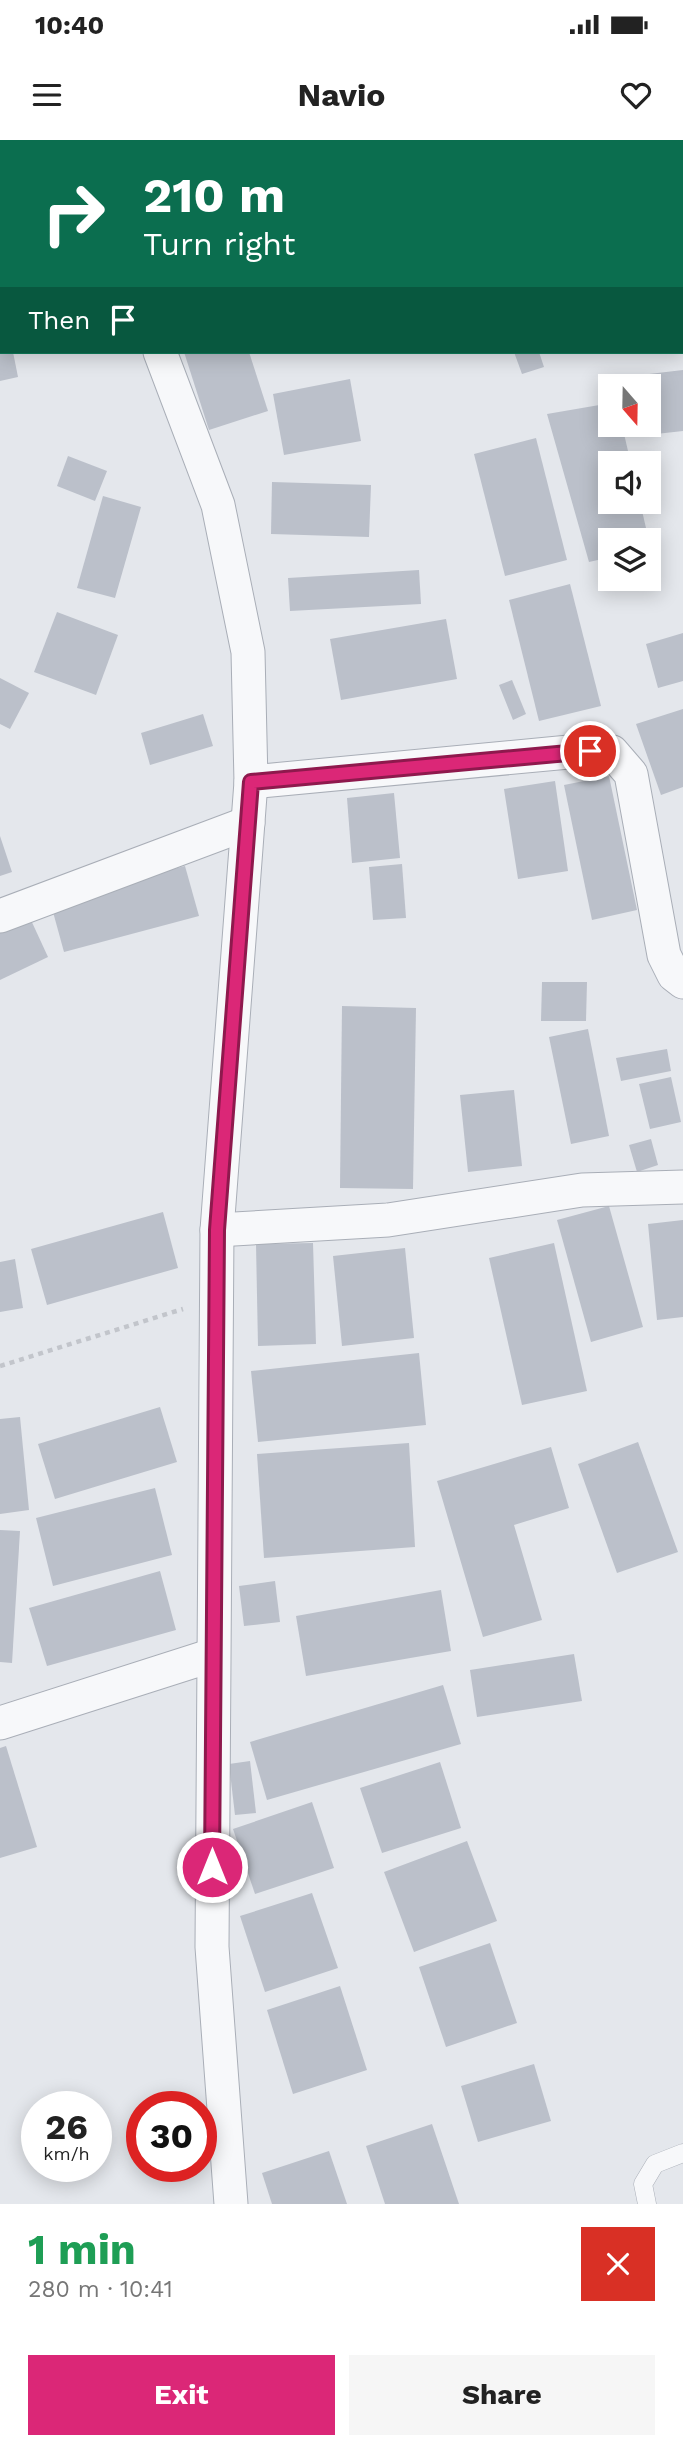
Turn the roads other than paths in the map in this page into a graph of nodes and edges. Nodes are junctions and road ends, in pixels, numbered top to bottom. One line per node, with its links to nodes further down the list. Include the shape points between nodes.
1 (161, 354): 2 (street, via 218,505 248,652)
2 (251, 782): 3 (street); 5 (street, via 612,752 631,774 664,955)
3 (248, 823): 4 (street); 7 (street)
4 (0, 916)
5 (683, 982)
6 (683, 1187): 7 (street, via 582,1190 388,1220)
7 (217, 1230): 8 (street)
8 (213, 1655): 9 (street); 11 (street, via 212,1947)
9 (0, 1723)
10 (683, 2152): 12 (lane, via 655,2164 643,2184)
11 (231, 2204)
12 (647, 2204)

